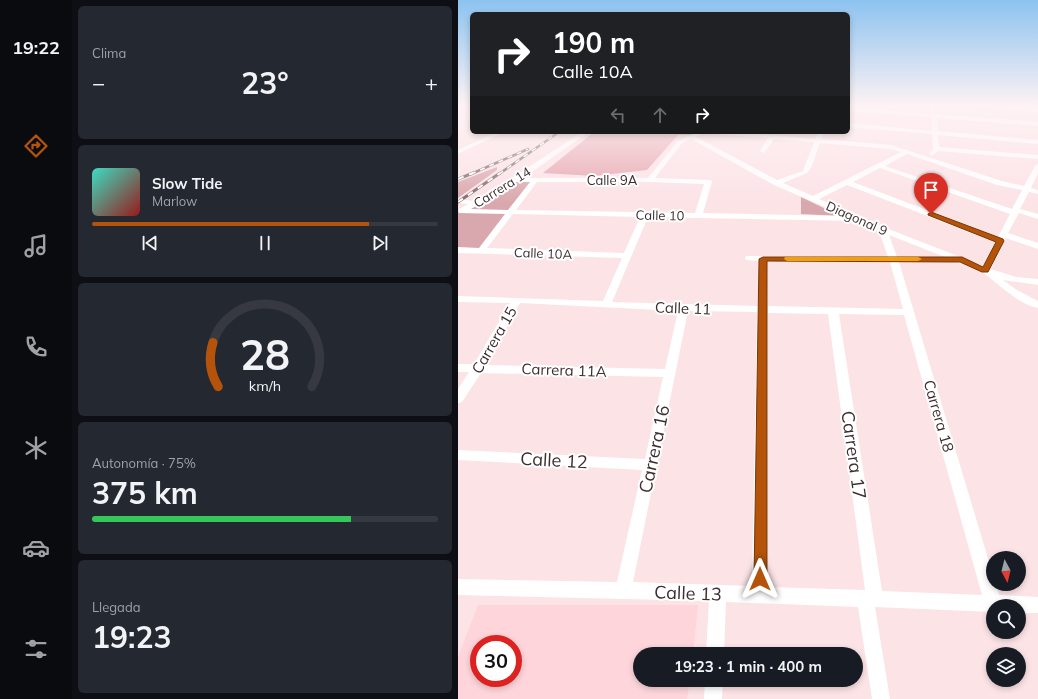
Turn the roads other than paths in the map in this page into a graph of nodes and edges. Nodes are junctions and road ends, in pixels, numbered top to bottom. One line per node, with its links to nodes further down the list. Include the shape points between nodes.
1 (487, 139): 13 (street)
2 (576, 139): 20 (street, Carrera 14)
3 (688, 139): 22 (street, via 680,142)
4 (695, 139): 24 (street, Diagonal 9)
5 (771, 139): 12 (street)
6 (791, 139): 9 (street)
7 (935, 139): 11 (street)
8 (1003, 139): 10 (street)
9 (818, 141): 14 (street, via 891,147); 24 (street, via 805,172)
10 (1038, 142)
11 (936, 149): 15 (street); 16 (street)
12 (763, 151)
13 (458, 152)
14 (907, 152): 16 (street); 17 (street)
15 (1038, 158)
16 (928, 159): 25 (street, via 1000,184)
17 (880, 166): 23 (street); 30 (street)
18 (1038, 166): 19 (street)
19 (1035, 177): 25 (street)
20 (516, 180): 21 (street, Calle 9A); 29 (street, Carrera 14)
21 (535, 180): 22 (street, Calle 9A); 31 (street)
22 (650, 180): 34 (street, Calle 9A, via 708,182)
23 (847, 182): 27 (street); 38 (street)
24 (777, 183): 27 (street, Diagonal 9)
25 (1026, 190): 26 (street); 30 (street)
26 (1038, 192)
27 (813, 199): 36 (street, Diagonal 9)
28 (458, 200): 29 (street)
29 (476, 203): 32 (street, Carrera 14)
30 (1015, 211): 35 (street); 38 (street)
31 (510, 212): 32 (street, Calle 10); 33 (street, Calle 10); 41 (street)
32 (460, 213)
33 (644, 215): 34 (street, Calle 10); 42 (street)
34 (698, 216): 36 (street, Calle 10)
35 (1038, 217)
36 (858, 219): 37 (street, Diagonal 9)
37 (883, 230): 44 (street, Carrera 18); 46 (street, Diagonal 9)
38 (1002, 237): 39 (street); 47 (street)
39 (1038, 246)
40 (458, 250): 41 (street, Calle 10A)
41 (481, 251): 42 (street, Calle 10A)
42 (627, 256): 51 (street)
43 (749, 258): 45 (street)
44 (893, 258): 45 (street); 46 (street); 56 (street, Carrera 18)
45 (763, 259): 54 (street)
46 (962, 260): 47 (street, Diagonal 9)
47 (985, 271): 48 (street, Diagonal 9); 52 (street)
48 (1033, 282)
49 (458, 299): 50 (street, Calle 11)
50 (517, 300): 51 (street, Calle 11); 58 (street, Carrera 15)
51 (606, 304): 53 (street, Calle 11)
52 (1038, 306)
53 (684, 308): 54 (street, Calle 11); 59 (street, Carrera 16)
54 (762, 310): 55 (street, Calle 11); 66 (street)
55 (833, 311): 56 (street, Calle 11); 67 (street, Carrera 17)
56 (908, 312): 68 (street, Carrera 18)
57 (458, 368): 58 (street, Carrera 11A)
58 (478, 368): 59 (street, Carrera 11A); 60 (street, Carrera 15)
59 (670, 373): 62 (street, Carrera 16)
60 (458, 400)
61 (458, 455): 62 (street, Calle 12)
62 (650, 465): 64 (street, Carrera 16)
63 (459, 589): 64 (street, Calle 13)
64 (623, 590): 65 (street, Calle 13)
65 (718, 593): 66 (street, Calle 13); 72 (street)
66 (760, 595): 67 (street, Calle 13)
67 (870, 599): 69 (street, Calle 13); 75 (street, Carrera 17)
68 (992, 599)
69 (986, 603)
70 (1026, 604): 71 (street, Calle 13)
71 (1038, 605)
72 (715, 647)
73 (714, 687): 74 (street)
74 (713, 699)
75 (882, 699)

